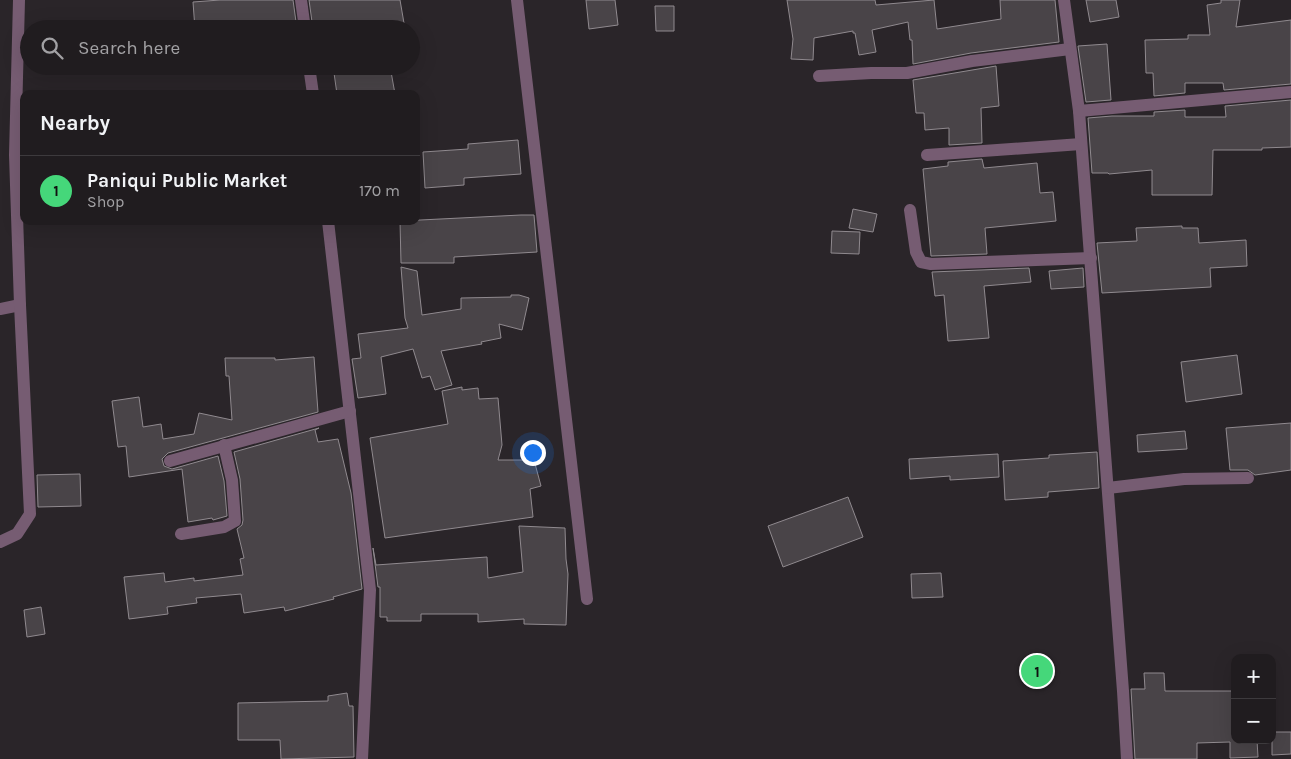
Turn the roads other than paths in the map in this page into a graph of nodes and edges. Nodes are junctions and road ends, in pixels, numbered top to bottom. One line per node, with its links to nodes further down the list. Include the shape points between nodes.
1 (20, 0): 17 (street, via 15,155)
2 (301, 0): 5 (street)
3 (517, 0): 26 (street)
4 (1064, 0): 6 (street)
5 (304, 20)
6 (1070, 49): 8 (street, via 908,73); 11 (street)
7 (310, 75): 9 (street)
8 (818, 76)
9 (312, 90)
10 (1291, 92): 11 (street)
11 (1078, 111): 12 (street)
12 (1081, 144): 13 (street); 16 (street)
13 (927, 155)
14 (910, 210): 16 (street, via 916,252 921,262)
15 (328, 225): 19 (street)
16 (1091, 258): 23 (street)
17 (20, 305): 18 (street); 25 (street, via 30,514 17,534)
18 (0, 309)
19 (350, 411): 20 (street); 27 (street, via 370,590)
20 (224, 445): 21 (street); 24 (street, via 232,480 235,521 224,527)
21 (170, 461)
22 (1248, 478): 23 (street, via 1184,479)
23 (1108, 488): 28 (street)
24 (181, 534)
25 (0, 542)
26 (587, 599)
27 (362, 759)
28 (1127, 759)

